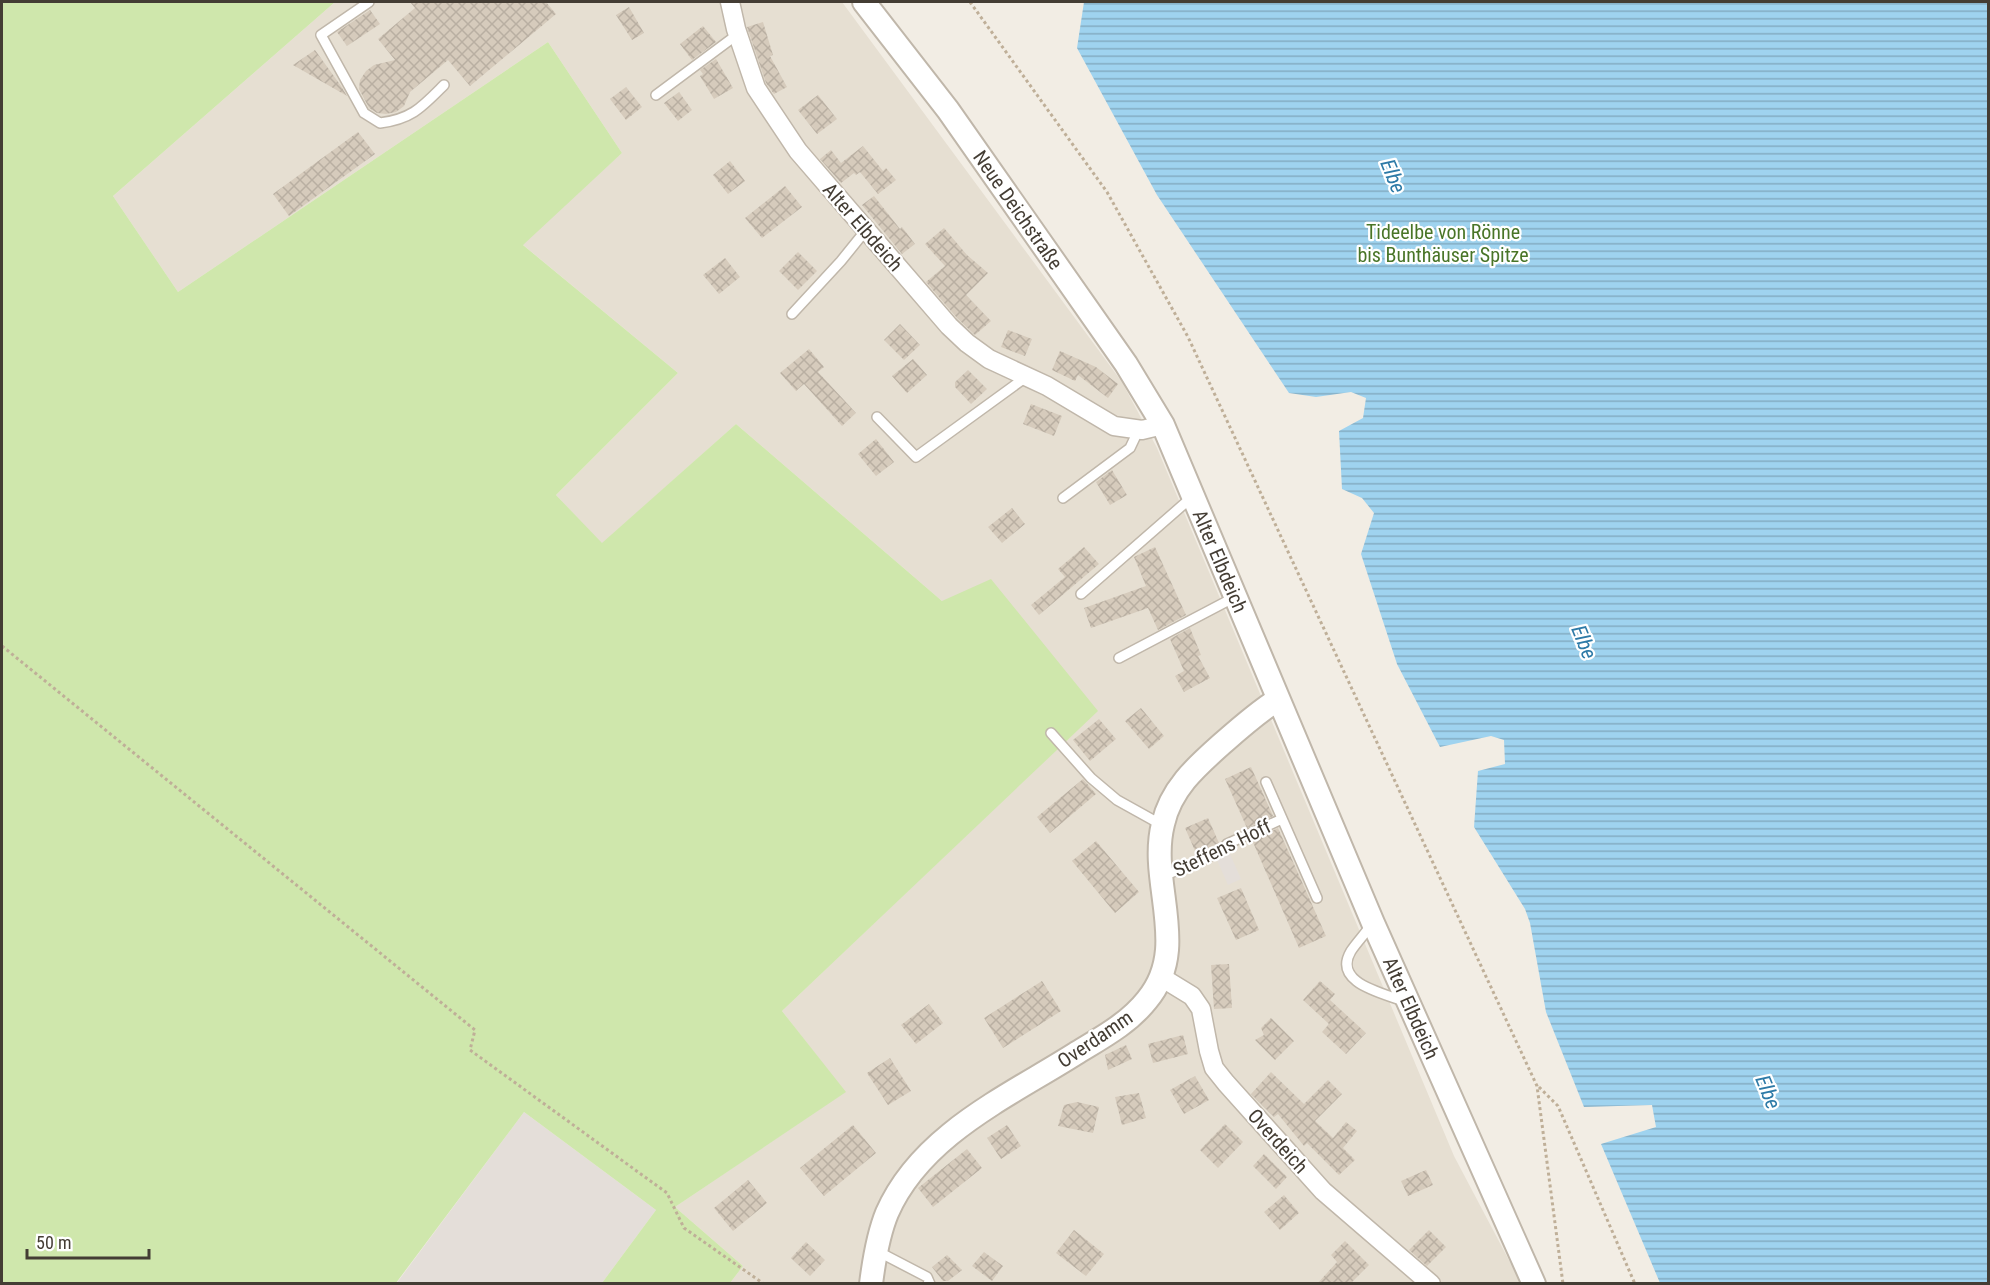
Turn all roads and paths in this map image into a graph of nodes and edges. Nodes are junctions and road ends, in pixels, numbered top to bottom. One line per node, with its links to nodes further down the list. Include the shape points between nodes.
1 (369, 2): 6 (lane, via 321,35 364,113 380,123 398,121 418,111)
2 (730, 2): 5 (street, Alter Elbdeich)
3 (864, 2): 12 (street, Neue Deichstraße, via 962,129 1126,364)
4 (970, 2): 30 (path, via 1107,192 1188,337)
5 (738, 33): 7 (lane); 8 (street, Alter Elbdeich, via 756,88 798,151)
6 (444, 85)
7 (656, 95)
8 (866, 230): 9 (lane); 10 (street, Alter Elbdeich, via 948,326 989,359)
9 (792, 314)
10 (1026, 376): 11 (lane, via 916,457); 13 (street, Alter Elbdeich, via 1114,426)
11 (877, 417)
12 (1163, 425): 13 (street, Alter Elbdeich); 14 (street, Alter Elbdeich)
13 (1139, 429): 15 (lane, via 1130,448)
14 (1193, 496): 16 (lane); 17 (street, Alter Elbdeich)
15 (1063, 498)
16 (1081, 594)
17 (1235, 597): 19 (lane); 20 (street, Alter Elbdeich)
18 (2, 646): 32 (path, via 475,1030 470,1050 667,1193 684,1228)
19 (1119, 658)
20 (1277, 700): 24 (street, Overdamm, via 1190,773 1171,799); 27 (street, Alter Elbdeich)
21 (1051, 733): 24 (lane, via 1117,801)
22 (1266, 782): 23 (lane, Steffens Hoff)
23 (1282, 819): 25 (lane, Steffens Hoff); 26 (lane, Steffens Hoff)
24 (1162, 825): 25 (street, Overdamm)
25 (1161, 877): 28 (street, Overdamm, via 1168,939)
26 (1317, 898)
27 (1373, 923): 29 (street, Alter Elbdeich); 29 (lane, via 1350,953 1347,966 1351,976 1363,986)
28 (1161, 978): 31 (street, Overdamm, via 1149,999 1125,1023 947,1136 904,1182 887,1213); 35 (street, Overdeich, via 1192,996 1201,1009 1214,1068 1226,1083 1323,1191)
29 (1409, 1004): 36 (street, Alter Elbdeich)
30 (1538, 1086): 37 (path); 38 (path, via 1558,1106)
31 (876, 1251): 33 (street, Overdamm); 34 (lane, via 927,1277)
32 (764, 1284)
33 (871, 1284)
34 (930, 1284)
35 (1431, 1284)
36 (1534, 1284)
37 (1563, 1284)
38 (1635, 1284)

